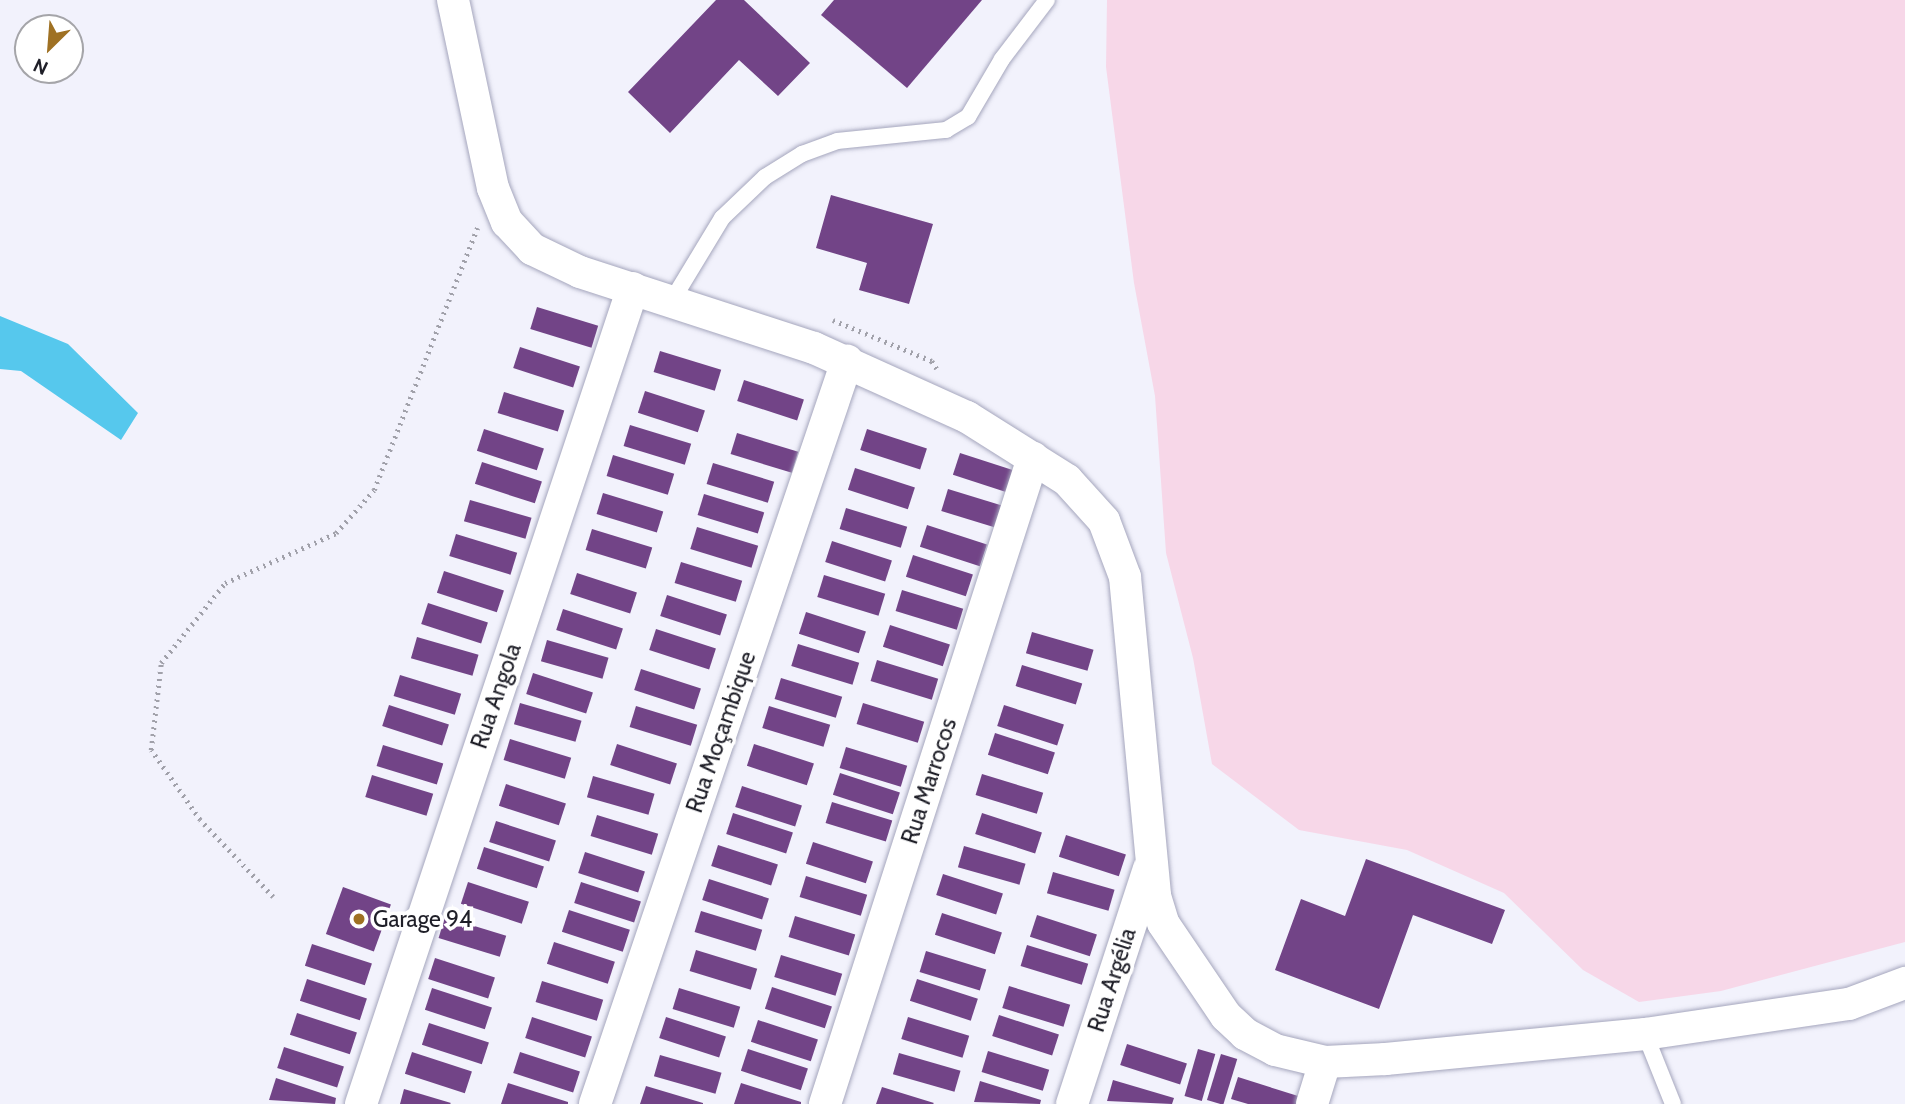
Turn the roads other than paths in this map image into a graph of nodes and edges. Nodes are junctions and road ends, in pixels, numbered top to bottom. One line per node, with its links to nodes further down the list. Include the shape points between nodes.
1 (453, 0): 3 (street, via 493,188 507,222 532,249 580,272)
2 (1047, 0): 4 (lane, via 1002,59 968,117 946,130 837,141 802,154 765,177 722,218)
3 (633, 288): 4 (street); 11 (street, Rua Angola)
4 (673, 299): 5 (street)
5 (847, 361): 6 (street, via 967,417); 12 (street, Rua Moçambique)
6 (1033, 458): 7 (street, via 1087,499 1118,550 1125,577); 13 (street, Rua Marrocos)
7 (1153, 856): 10 (street, via 1155,896 1163,923 1226,1016 1245,1034 1275,1050); 14 (street, Rua Argélia)
8 (1905, 983): 9 (street, via 1849,1004)
9 (1645, 1034): 10 (street); 16 (lane)
10 (1325, 1062): 15 (street)
11 (361, 1104)
12 (595, 1104)
13 (825, 1104)
14 (1072, 1104)
15 (1312, 1104)
16 (1673, 1104)

